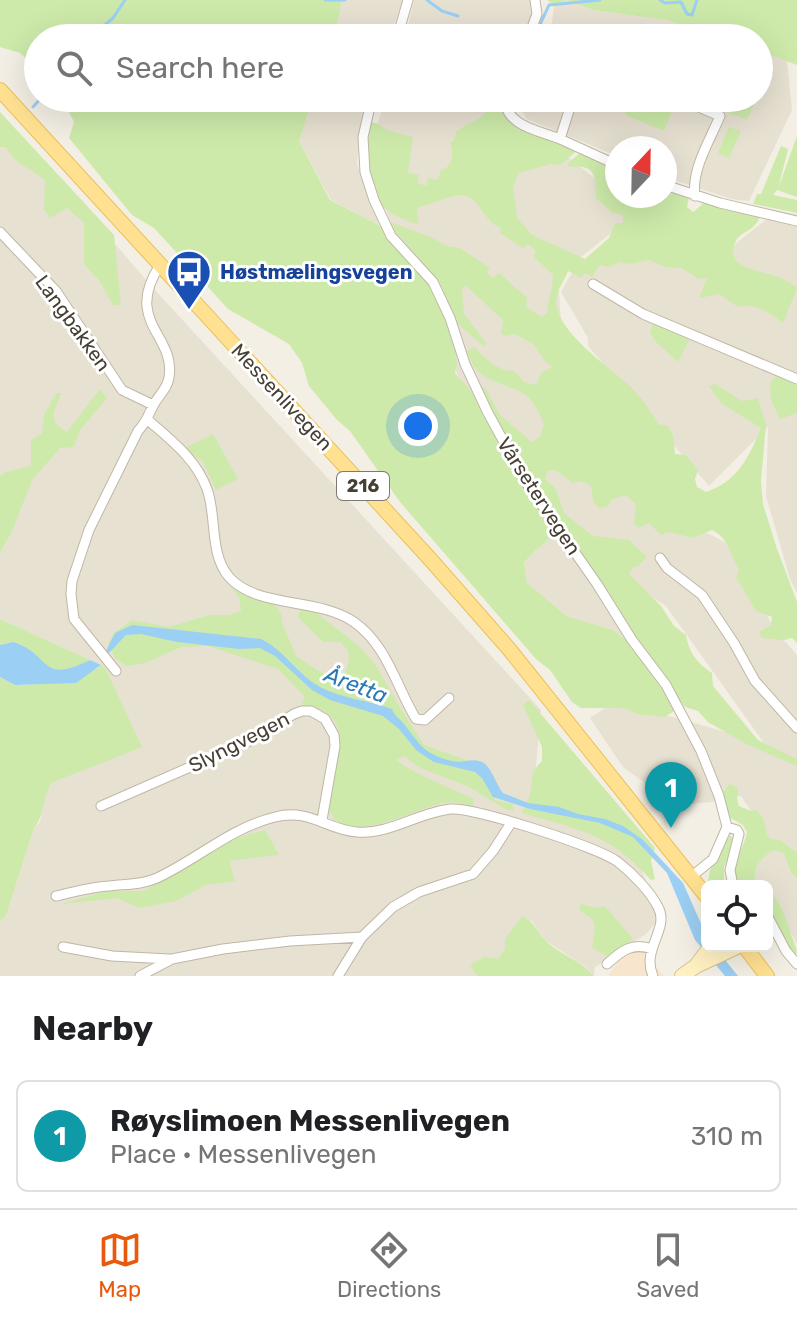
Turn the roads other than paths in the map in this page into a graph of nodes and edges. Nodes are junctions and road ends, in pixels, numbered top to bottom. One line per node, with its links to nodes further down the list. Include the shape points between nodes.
1 (408, 0): 3 (street)
2 (535, 0): 4 (street)
3 (401, 24)
4 (533, 24)
5 (0, 90): 16 (main road, Messenlivegen / 216)
6 (369, 112): 28 (street, Vårsetervegen, via 363,137 365,172 391,236 443,300 465,364 525,481 679,706)
7 (506, 112): 10 (street, via 513,121)
8 (569, 112): 10 (street)
9 (711, 112): 13 (street, via 720,116 694,182)
10 (560, 139): 11 (street)
11 (605, 160)
12 (677, 189): 13 (street)
13 (695, 196): 14 (street)
14 (797, 221)
15 (0, 232): 19 (street, Langbakken, via 56,291 122,390)
16 (160, 265): 19 (street, via 146,295 170,376); 29 (main road, Messenlivegen / 216, via 509,649)
17 (593, 284): 18 (street, via 643,314)
18 (797, 379)
19 (153, 405): 20 (street)
20 (148, 420): 22 (street, via 89,530 72,581 74,619); 23 (street, via 200,474 220,560 236,584 352,621 381,651 416,719 425,720)
21 (660, 558): 24 (street, via 702,595 755,681)
22 (116, 671)
23 (449, 698)
24 (797, 728)
25 (101, 806): 26 (street, Slyngvegen, via 252,740 294,714 311,711 325,719 334,735)
26 (322, 820): 27 (street, via 356,833 373,832 456,809); 32 (street, via 276,816 228,835 147,882)
27 (511, 823): 34 (street, via 473,874 402,900); 36 (street, via 603,853 629,872 660,910)
28 (727, 827): 29 (street, via 713,859); 30 (street, Vårsetervegen, via 739,834)
29 (691, 877): 31 (main road, Messenlivegen / 216)
30 (732, 880)
31 (701, 890)
32 (56, 896)
33 (773, 927): 42 (street)
34 (362, 937): 40 (street, via 268,943); 45 (street)
35 (63, 947): 40 (street)
36 (652, 949): 41 (street, via 640,945 622,950); 46 (street, via 648,963)
37 (706, 952): 43 (street)
38 (728, 952): 43 (street)
39 (747, 952): 48 (main road)
40 (172, 959): 44 (street)
41 (607, 964)
42 (797, 964)
43 (696, 966): 47 (street)
44 (140, 976)
45 (338, 976)
46 (653, 976)
47 (682, 976)
48 (767, 976)

